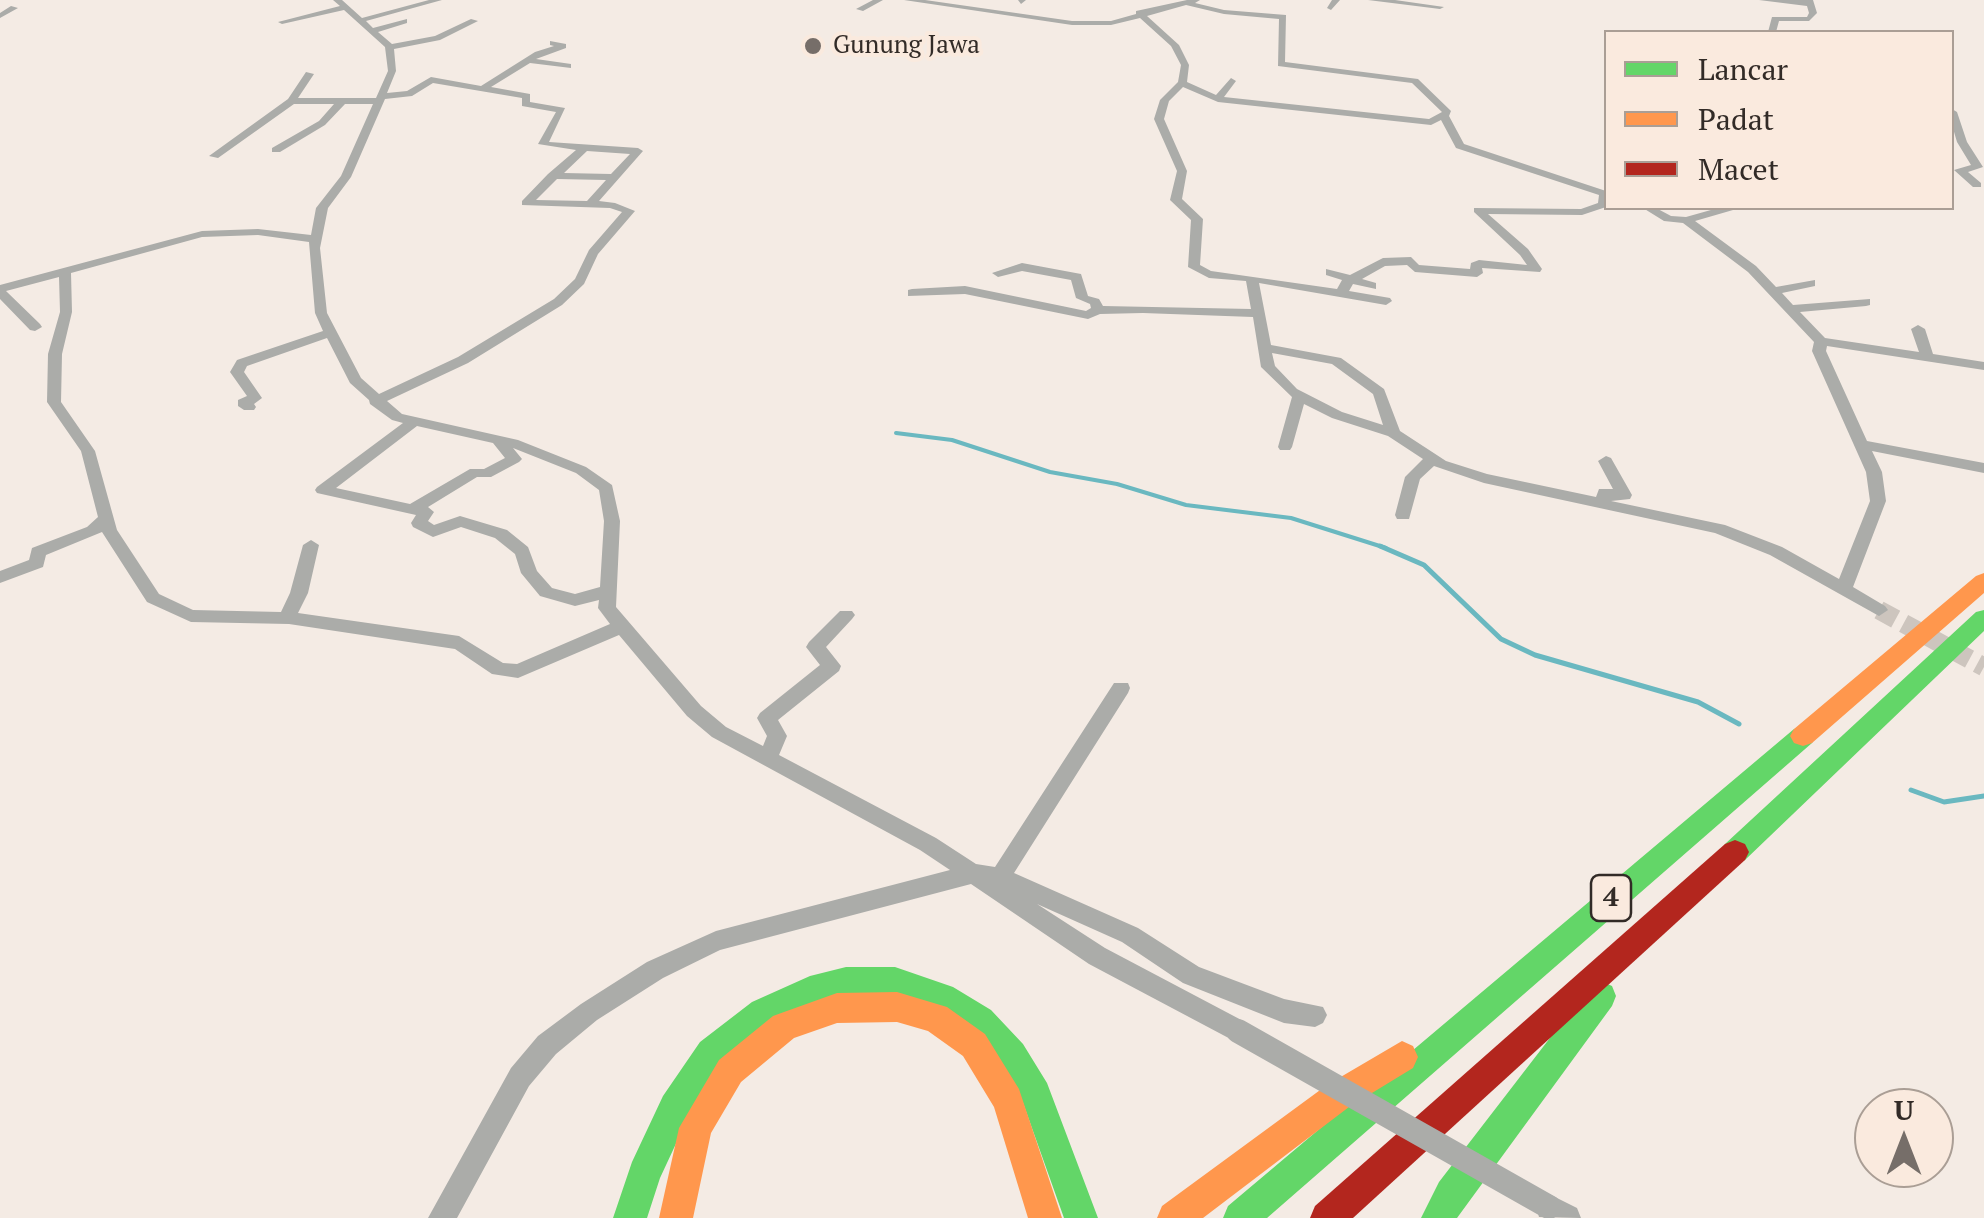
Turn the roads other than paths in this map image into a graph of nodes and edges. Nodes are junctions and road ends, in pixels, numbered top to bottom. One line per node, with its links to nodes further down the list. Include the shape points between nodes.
1 (438, 0): 23 (street)
2 (878, 0): 14 (street)
3 (908, 0): 16 (street, via 1072,23 1111,23)
4 (1285, 0): 5 (street)
5 (1307, 0)
6 (1372, 0): 9 (street)
7 (1762, 0): 10 (street)
8 (1191, 1): 16 (street); 17 (street)
9 (1391, 1): 13 (street); 15 (street)
10 (1809, 2): 24 (street, via 1809,19 1775,18)
11 (340, 4): 22 (street); 23 (street)
12 (0, 7): 19 (street, via 14,12)
13 (1440, 7)
14 (860, 10)
15 (1386, 12)
16 (1139, 13): 32 (street, via 1175,45 1185,66)
17 (1241, 14): 18 (street); 39 (street, via 1283,16 1282,64 1416,81 1447,110)
18 (1290, 14)
19 (0, 16)
20 (404, 20): 23 (street)
21 (474, 21): 26 (street, via 437,38)
22 (282, 22)
23 (365, 26): 26 (street)
24 (1772, 30)
25 (553, 43): 27 (street, via 563,46)
26 (389, 47): 35 (street, via 392,72)
27 (527, 60): 28 (street); 33 (street)
28 (568, 66)
29 (309, 74): 37 (street)
30 (1231, 81): 36 (street)
31 (1206, 82): 34 (street)
32 (1182, 83): 34 (street); 58 (street, via 1165,100 1160,124 1182,171 1178,206 1197,219 1194,266)
33 (482, 89): 35 (street, via 431,80 409,94); 41 (street, via 562,110 543,144)
34 (1197, 92): 36 (street)
35 (382, 98): 38 (street); 54 (street, via 346,177 322,208)
36 (1218, 99): 39 (street, via 1420,122)
37 (292, 101): 38 (street); 43 (street)
38 (342, 101): 42 (street, via 322,124)
39 (1444, 116): 48 (street, via 1460,146)
40 (1954, 118): 47 (street, via 1978,167 1959,170)
41 (584, 148): 44 (street); 45 (street, via 638,152)
42 (276, 150)
43 (214, 156)
44 (552, 176): 45 (street); 49 (street, via 526,203)
45 (614, 177): 49 (street)
46 (1954, 185): 47 (street)
47 (1980, 185)
48 (1604, 193)
49 (590, 205): 80 (street, via 630,211 565,295 472,356)
50 (1604, 206): 59 (street, via 1582,212 1478,210 1536,270 1479,264 1477,273 1415,268 1411,260 1383,262)
51 (1653, 210): 53 (street)
52 (1718, 210): 53 (street)
53 (1686, 220): 63 (street)
54 (315, 239): 55 (street, via 202,234); 73 (street)
55 (64, 270): 62 (street); 93 (street, via 66,312 55,354 54,402 88,451)
56 (1330, 272): 59 (street)
57 (998, 273): 69 (street, via 1022,267 1077,278 1082,298)
58 (1252, 278): 65 (street); 70 (street)
59 (1352, 278): 61 (street); 65 (street)
60 (1811, 283): 63 (street)
61 (1372, 286)
62 (0, 291): 71 (street)
63 (1773, 291): 68 (street)
64 (912, 293): 69 (street, via 954,289 1088,315)
65 (1341, 293): 66 (street)
66 (1386, 301)
67 (1866, 302): 68 (street)
68 (1788, 308): 74 (street)
69 (1098, 310): 70 (street)
70 (1258, 313): 76 (street)
71 (35, 328)
72 (1918, 330): 77 (street)
73 (329, 333): 80 (street); 81 (street, via 242,363 238,372 255,398 243,402)
74 (1821, 341): 77 (street); 85 (street)
75 (1965, 344): 78 (street)
76 (1265, 348): 79 (street, via 1268,368); 83 (street, via 1336,361 1379,392)
77 (1927, 356): 78 (street)
78 (1976, 365)
79 (1299, 396): 83 (street); 86 (street)
80 (374, 401): 82 (street)
81 (249, 406)
82 (414, 422): 84 (street); 91 (street, via 323,490)
83 (1393, 433): 87 (street)
84 (499, 441): 91 (street, via 514,459 486,474 475,472); 98 (street, via 581,470 606,488 612,521)
85 (1860, 444): 89 (street); 97 (street, via 1874,472 1878,502)
86 (1285, 448)
87 (1432, 458): 90 (street, via 1484,478); 92 (street, via 1413,477)
88 (1606, 461): 90 (street, via 1624,494 1605,493)
89 (1984, 468)
90 (1603, 504): 97 (street, via 1719,529)
91 (414, 509): 98 (street, via 426,512 419,523 433,532 460,521 500,534 522,550 529,573 546,592 575,600)
92 (1404, 515)
93 (106, 518): 95 (street); 101 (street, via 153,598 192,616)
94 (311, 545): 101 (street)
95 (0, 578)
96 (1984, 581): 108 (highway, 4)
97 (1844, 587): 99 (street)
98 (605, 592): 103 (street)
99 (1879, 610)
100 (846, 614): 105 (street, via 816,647 832,666 767,718 777,736)
101 (287, 618): 103 (street, via 459,644 499,669 518,671)
102 (1984, 618): 107 (highway, 4)
103 (620, 627): 105 (street, via 694,712)
104 (1120, 688): 106 (street)
105 (768, 758): 106 (street)
106 (988, 875): 109 (street, via 1130,935 1191,975 1284,1011); 111 (street, bridge, via 1097,956); 112 (street, via 716,941 654,970 547,1045 520,1077)
107 (1650, 932): 118 (highway, 4); 119 (highway)
108 (1488, 1004): 116 (highway, via 1338,1096); 117 (highway, 4)
109 (1315, 1015)
110 (1043, 1211): 114 (highway, via 1008,1100 974,1045 936,1018 897,1006 837,1008 784,1027 730,1071 696,1128)
111 (1558, 1213)
112 (442, 1218)
113 (630, 1218): 115 (highway, via 675,1108 711,1053 762,1012 846,981 895,981 942,997 980,1021 1036,1094)
114 (676, 1218)
115 (1081, 1218)
116 (1174, 1218)
117 (1240, 1218)
118 (1327, 1218)
119 (1438, 1218)

